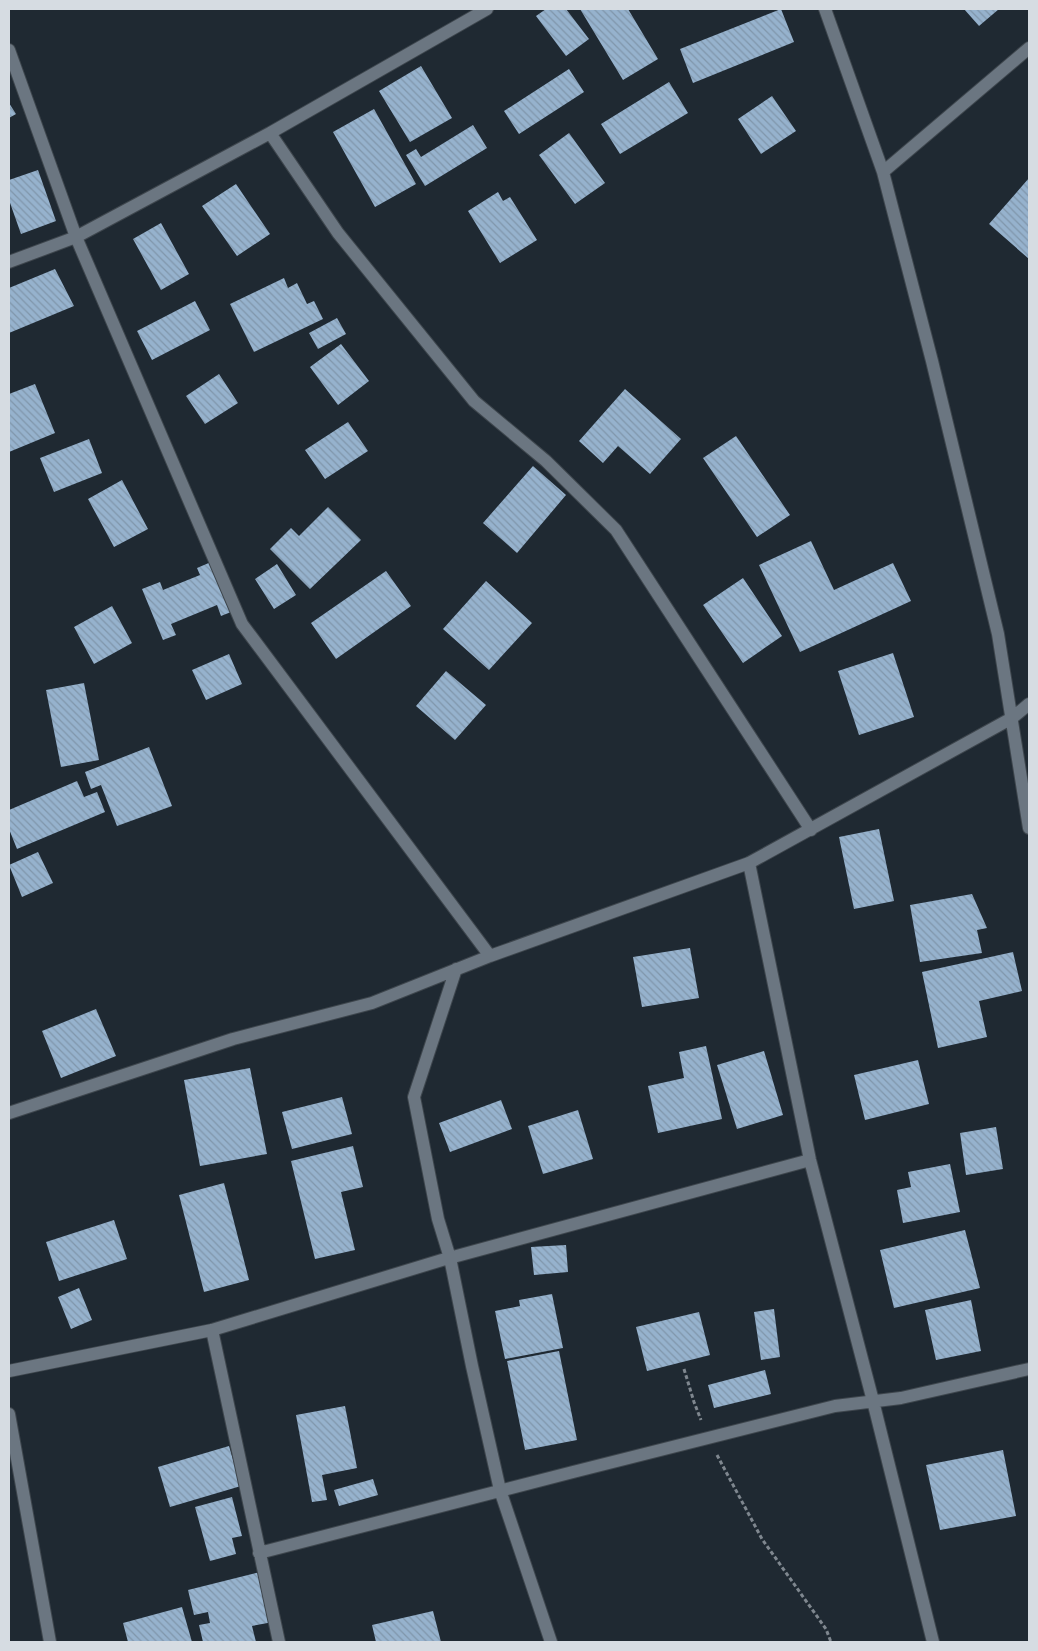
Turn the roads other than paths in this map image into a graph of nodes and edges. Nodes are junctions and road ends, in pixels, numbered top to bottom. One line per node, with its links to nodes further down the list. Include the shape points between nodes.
1 (487, 9): 5 (street)
2 (825, 9): 6 (street)
3 (1029, 48): 6 (street)
4 (9, 50): 7 (street)
5 (270, 133): 7 (street); 12 (street, via 338,233 474,401 546,461 616,530)
6 (883, 172): 10 (street, via 998,634)
7 (76, 237): 8 (street); 14 (street, via 242,624)
8 (9, 262)
9 (1029, 704): 10 (street)
10 (1012, 718): 11 (street); 12 (street)
11 (1029, 828)
12 (810, 830): 13 (street)
13 (749, 863): 14 (street); 17 (street)
14 (490, 956): 15 (street)
15 (456, 969): 16 (street, via 372,1003 233,1039); 18 (street, via 414,1097 438,1219)
16 (9, 1113)
17 (810, 1160): 18 (street); 22 (street)
18 (450, 1258): 19 (street); 24 (street)
19 (212, 1330): 21 (street); 25 (street)
20 (1029, 1370): 22 (street, via 901,1398)
21 (9, 1371)
22 (873, 1401): 24 (street, via 835,1406); 29 (street)
23 (9, 1414): 26 (street)
24 (500, 1490): 25 (street); 28 (street)
25 (259, 1553): 27 (street)
26 (50, 1642)
27 (279, 1642)
28 (550, 1642)
29 (933, 1642)

